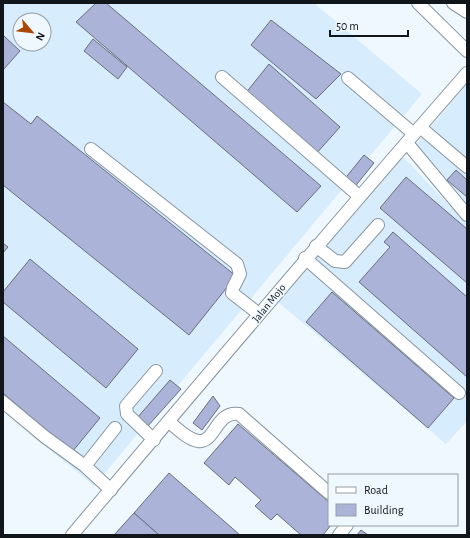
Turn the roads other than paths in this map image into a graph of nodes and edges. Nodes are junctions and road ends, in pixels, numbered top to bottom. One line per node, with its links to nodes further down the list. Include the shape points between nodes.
1 (418, 3): 4 (street)
2 (453, 3): 3 (street)
3 (467, 12)
4 (467, 51)
5 (467, 73): 8 (street, Jalan Mojo)
6 (222, 77): 11 (street)
7 (348, 78): 8 (street)
8 (413, 135): 10 (street); 11 (street, Jalan Mojo); 12 (street)
9 (91, 150): 16 (street, via 237,264 240,274 232,292)
10 (467, 167)
11 (359, 196): 14 (street, Jalan Mojo)
12 (467, 215)
13 (378, 225): 14 (street, via 345,262 335,261)
14 (316, 246): 15 (street, Jalan Mojo)
15 (306, 258): 16 (street, Jalan Mojo); 18 (street)
16 (260, 314): 20 (street, Jalan Mojo)
17 (156, 371): 22 (street, via 126,406 127,414)
18 (459, 393)
19 (3, 402): 23 (street)
20 (169, 422): 22 (street, Jalan Mojo); 25 (street, via 199,441 210,436 226,415 239,414)
21 (115, 428): 23 (street)
22 (154, 440): 24 (street, Jalan Mojo)
23 (85, 466): 24 (street)
24 (111, 490): 27 (street, Jalan Mojo)
25 (328, 492)
26 (346, 526): 28 (street)
27 (72, 535)
28 (339, 535)

